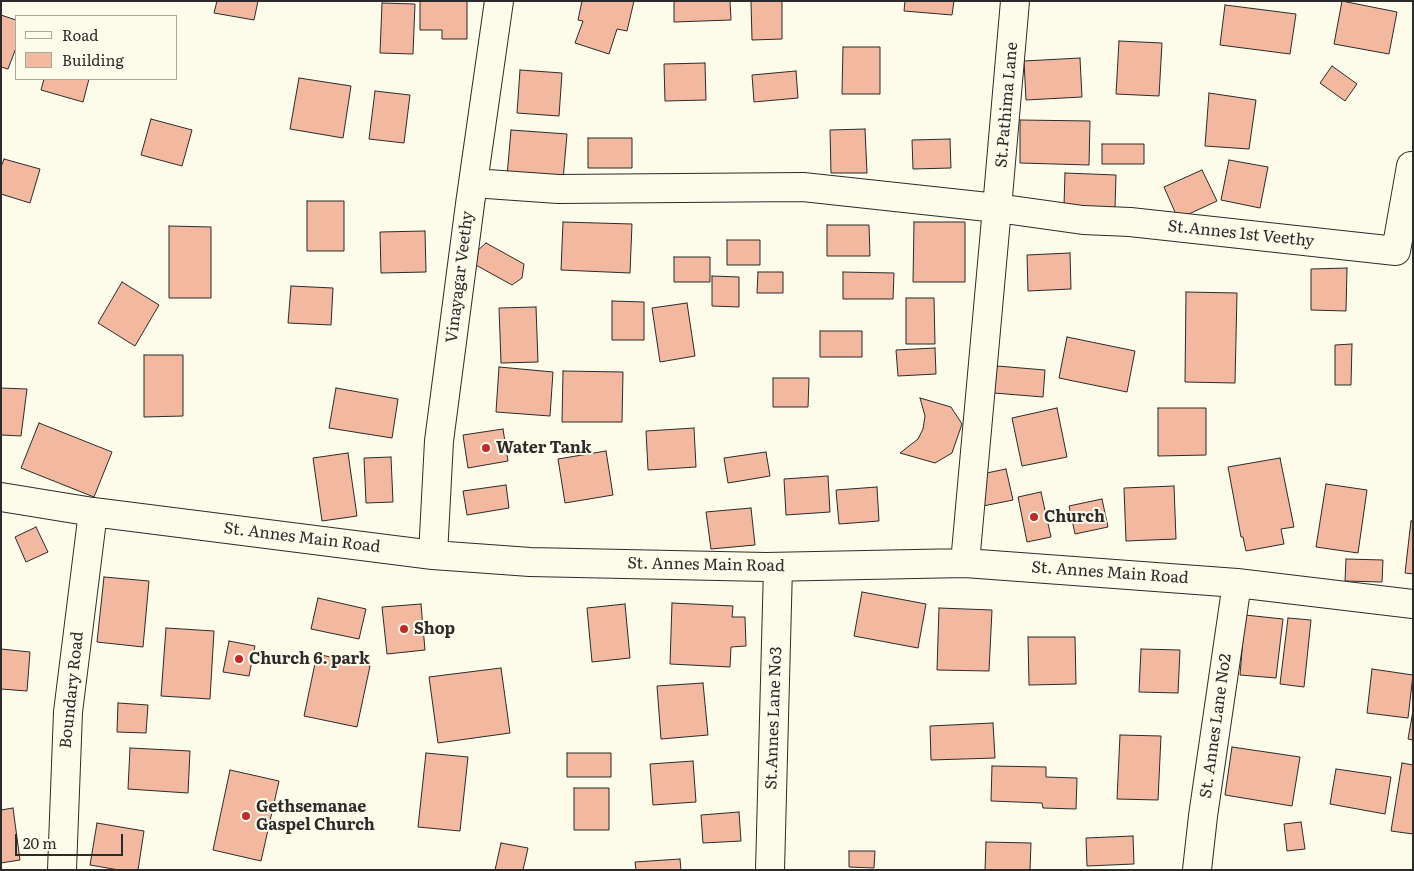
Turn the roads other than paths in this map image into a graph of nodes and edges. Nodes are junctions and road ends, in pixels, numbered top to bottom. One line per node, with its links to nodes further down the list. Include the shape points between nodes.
1 (499, 1): 4 (street, Vinayagar Veethy)
2 (1015, 1): 5 (street, St.Pathima Lane)
3 (1413, 166): 5 (street, St.Annes 1st Veethy, via 1396,251 1130,222 1083,220)
4 (473, 183): 5 (street, via 558,188 803,187); 8 (street, Vinayagar Veethy, via 439,440)
5 (997, 208): 9 (street, St.Pathima Lane)
6 (1, 497): 7 (street, St. Annes Main Road)
7 (93, 512): 8 (street, St. Annes Main Road); 13 (street, Boundary Road, via 68,712)
8 (433, 555): 10 (street, St. Annes Main Road, via 530,562)
9 (965, 562): 10 (street, St. Annes Main Road); 11 (street, St. Annes Main Road)
10 (778, 567): 14 (street, St.Annes Lane No3)
11 (1237, 583): 12 (street, St. Annes Main Road); 15 (street, St. Annes Lane No2)
12 (1413, 604)
13 (62, 870)
14 (770, 870)
15 (1197, 870)

